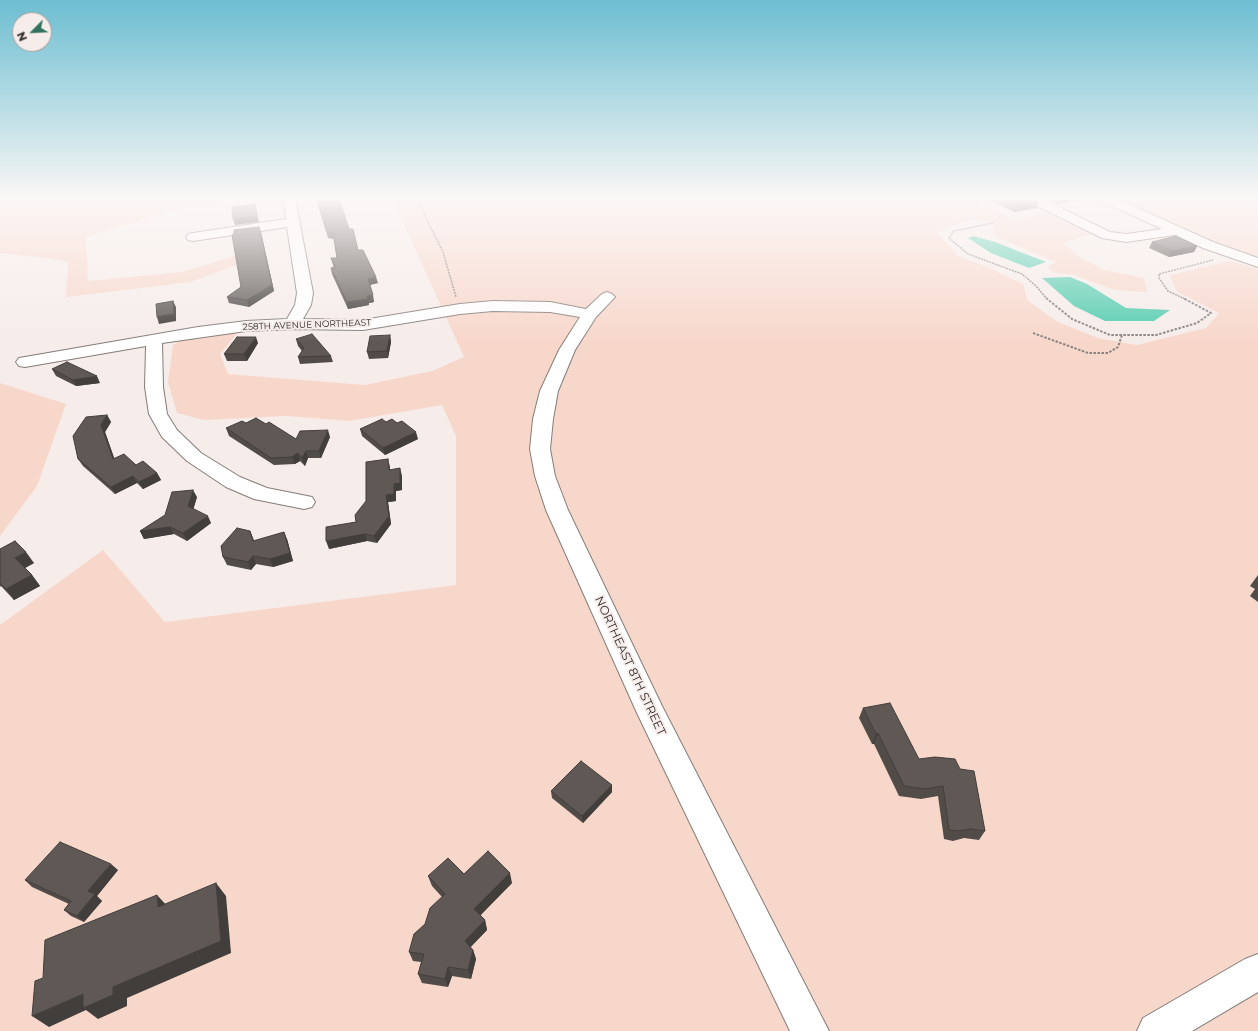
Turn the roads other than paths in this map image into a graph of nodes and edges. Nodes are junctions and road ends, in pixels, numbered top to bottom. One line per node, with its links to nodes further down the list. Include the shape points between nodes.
1 (298, 246): 5 (street, via 305,294 303,305)
2 (1212, 246): 3 (street)
3 (1258, 263)
4 (598, 305): 5 (street, 258TH AVENUE NORTHEAST, via 460,309 363,325); 10 (street, NORTHEAST 8TH STREET, via 567,350 549,391 540,449 545,476 557,510 651,713)
5 (293, 324): 6 (street, 258TH AVENUE NORTHEAST, via 246,326)
6 (154, 339): 7 (street, 258TH AVENUE NORTHEAST); 8 (street, via 154,387 158,414 169,433 194,457 233,482 262,494)
7 (25, 362)
8 (304, 502)
9 (1258, 972): 11 (street)
10 (810, 1031)
11 (1156, 1031)

